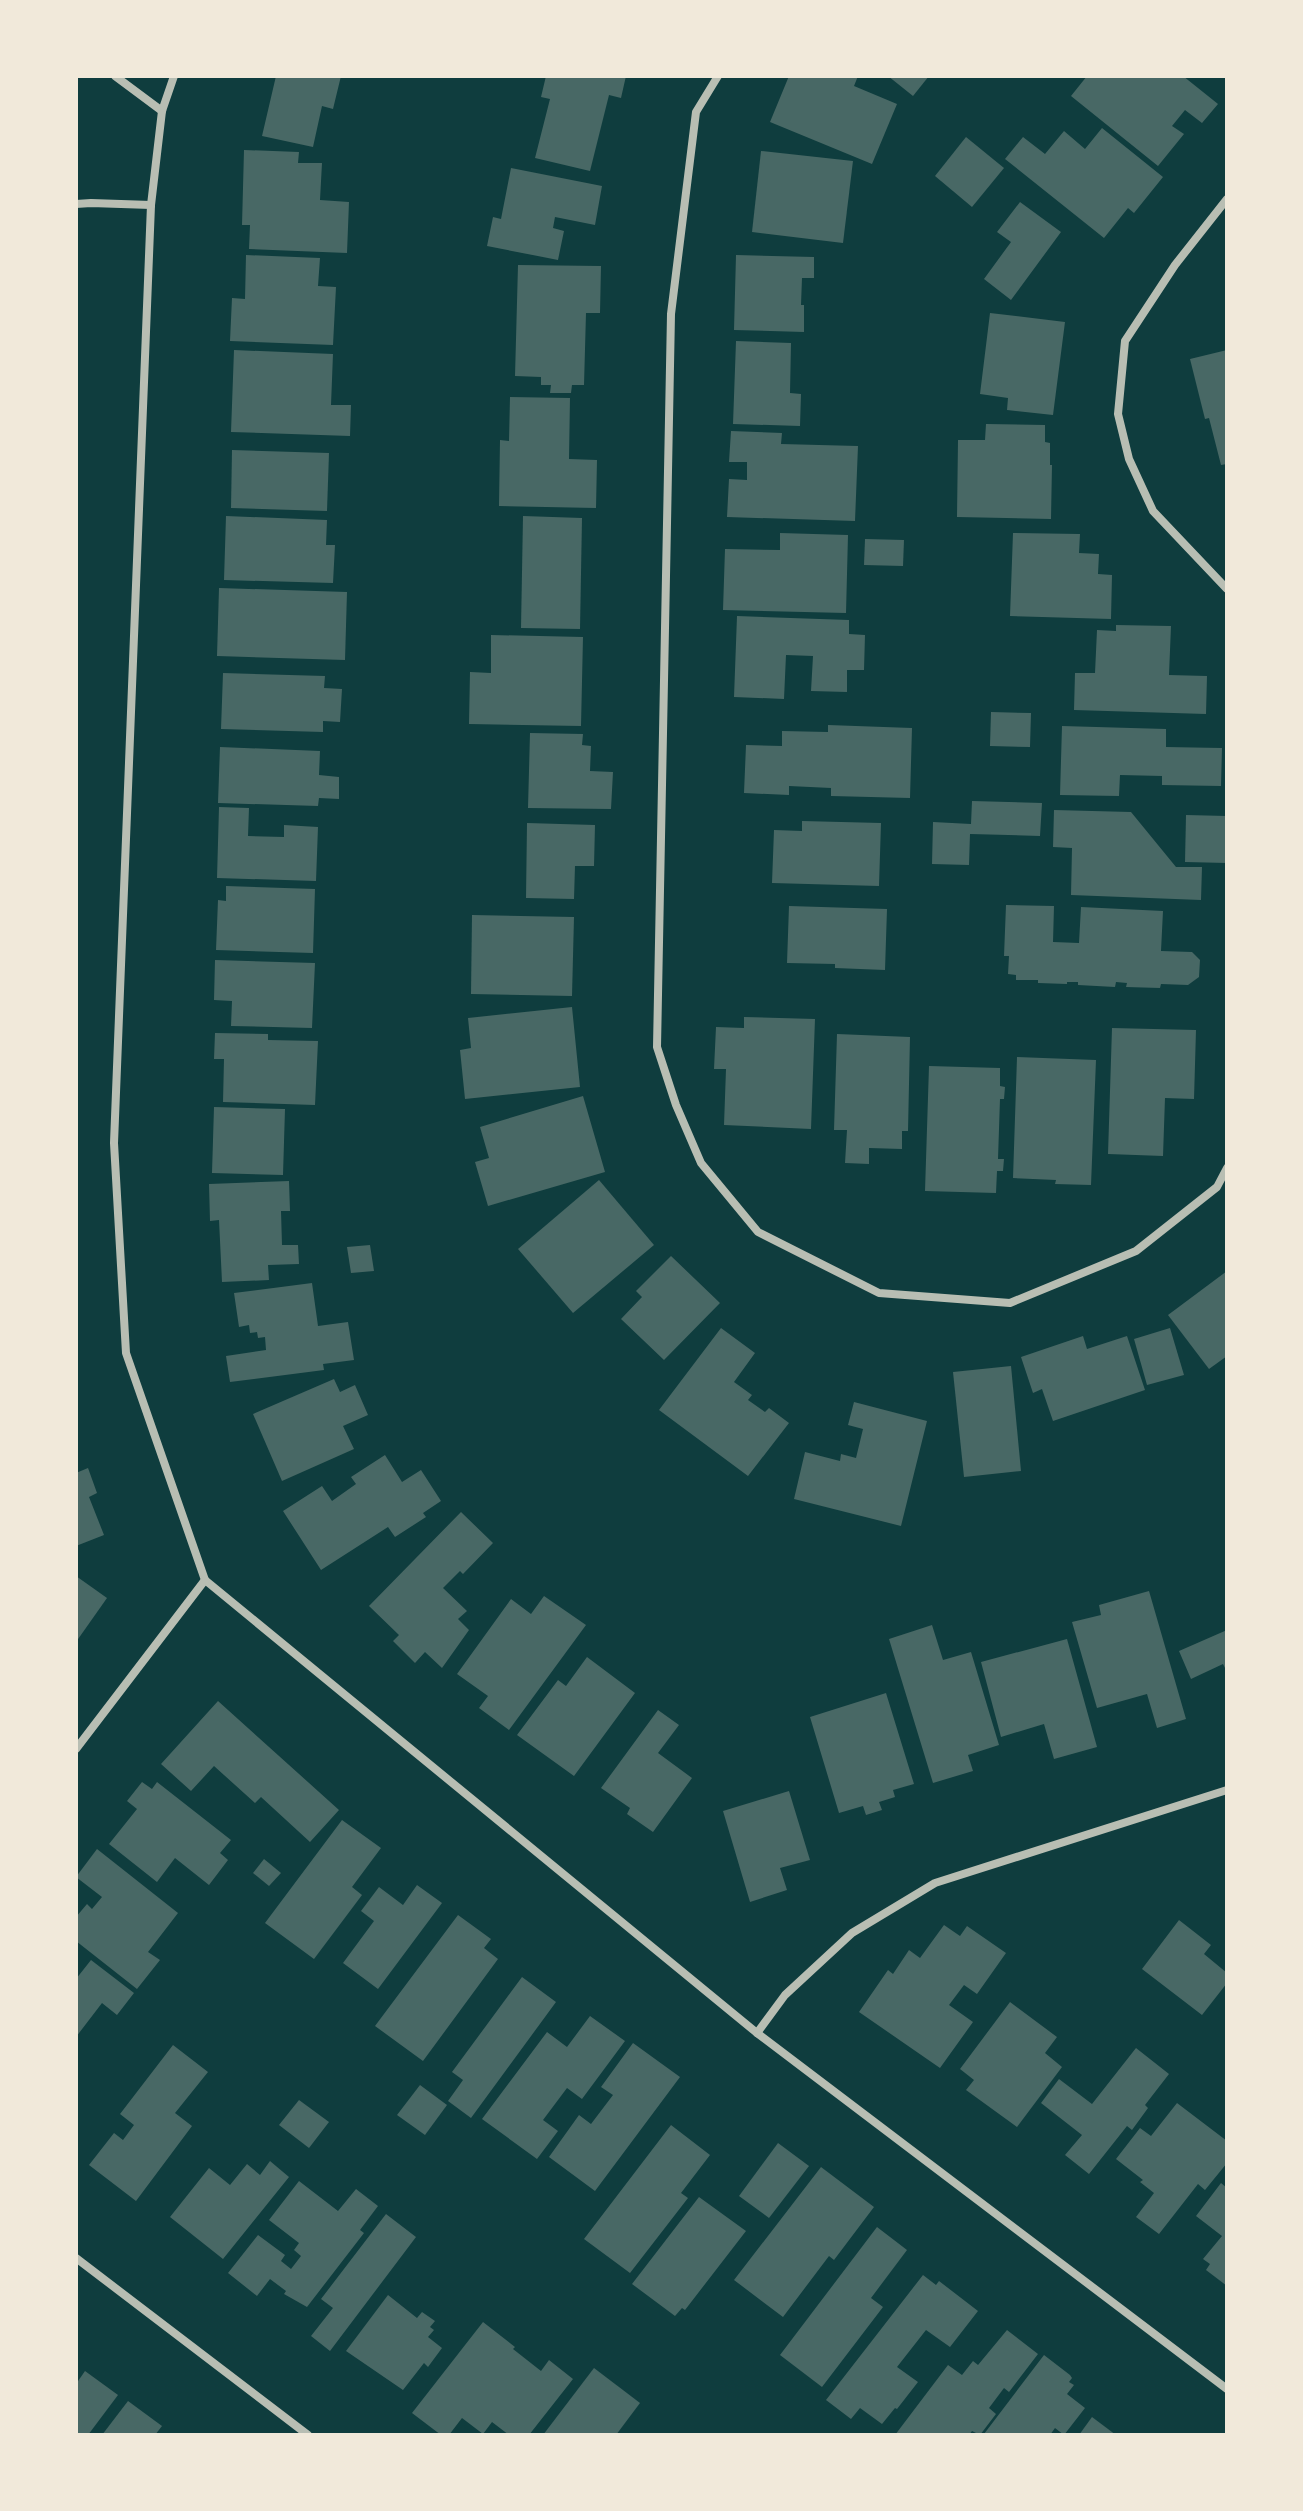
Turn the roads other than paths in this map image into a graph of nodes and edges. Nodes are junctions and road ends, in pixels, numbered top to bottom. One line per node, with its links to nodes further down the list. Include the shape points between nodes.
1 (115, 76): 4 (street)
2 (174, 76): 4 (street)
3 (718, 76): 9 (street, via 696,112 671,314 657,1047 701,1163 758,1232 879,1293 1010,1303 1136,1251 1217,1187)
4 (162, 111): 7 (street)
5 (1227, 199): 8 (street, via 1125,341 1118,414 1129,459 1153,511)
6 (76, 204): 7 (street)
7 (151, 205): 10 (street, via 114,1143 126,1353)
8 (1227, 589)
9 (1227, 1168)
10 (205, 1580): 11 (street); 13 (street)
11 (76, 1749)
12 (1227, 1790): 13 (street, via 935,1883 852,1933 785,1995)
13 (757, 2033): 15 (street)
14 (76, 2258): 16 (street)
15 (1227, 2389)
16 (308, 2435)

